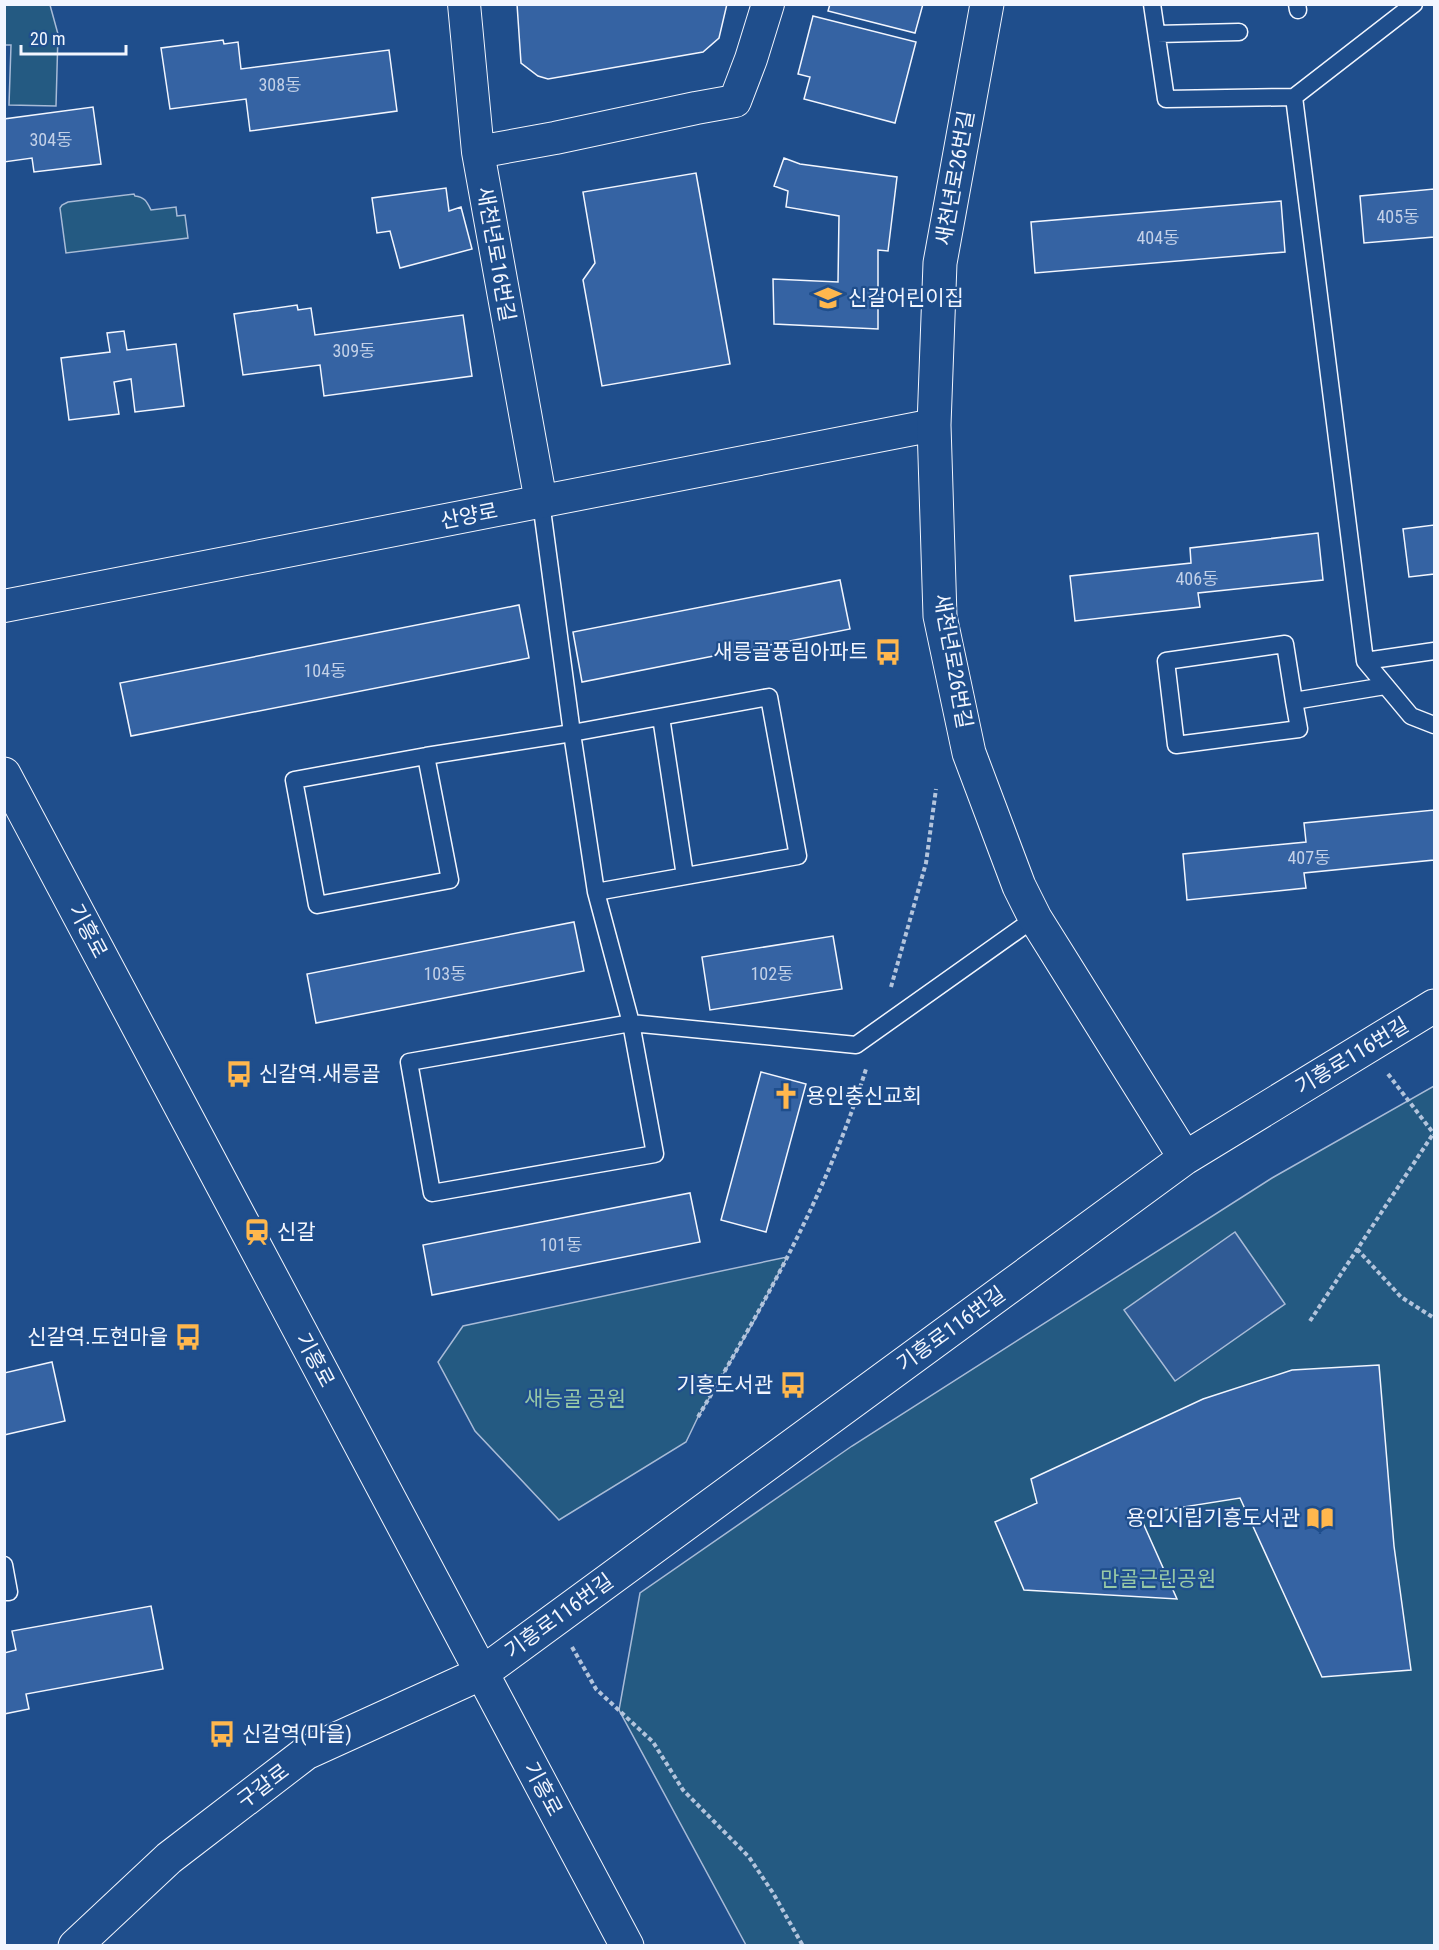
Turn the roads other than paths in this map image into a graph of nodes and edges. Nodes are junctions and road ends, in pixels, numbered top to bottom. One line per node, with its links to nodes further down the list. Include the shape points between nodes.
1 (464, 4): 9 (street, 새천년로16번길)
2 (768, 4): 9 (street, via 735,101)
3 (987, 4): 10 (street, 새천년로26번길, via 940,263)
4 (1152, 4): 7 (lane)
5 (1414, 4): 8 (lane)
6 (1239, 32): 7 (lane)
7 (1157, 34): 8 (lane, via 1166,99)
8 (1294, 97): 14 (lane)
9 (478, 152): 11 (street, 새천년로16번길)
10 (934, 424): 11 (street, 산양로); 24 (street, 새천년로26번길, via 940,616 969,753)
11 (541, 502): 12 (street, 산양로); 19 (lane)
12 (4, 606)
13 (1434, 651): 14 (lane)
14 (1365, 661): 15 (lane)
15 (1385, 686): 16 (lane); 18 (lane, via 1411,716)
16 (1294, 701): 16 (lane, via 1285,644 1166,661 1176,745 1299,729)
17 (661, 717): 19 (lane); 22 (lane); 22 (lane, via 769,697 798,856)
18 (1434, 724)
19 (572, 733): 20 (lane); 23 (lane)
20 (426, 756): 20 (lane, via 294,780 317,905 450,880)
21 (4, 774): 30 (street, 기흥로)
22 (685, 876): 23 (lane)
23 (596, 892): 26 (lane)
24 (1035, 918): 26 (lane, via 856,1045); 27 (street, 새천년로26번길)
25 (1434, 1006): 27 (street, 기흥로116번길)
26 (631, 1023): 26 (lane, via 409,1062 432,1193 655,1154)
27 (1185, 1158): 30 (street, 기흥로116번길)
28 (4, 1564): 29 (lane, via 9,1592)
29 (4, 1592)
30 (482, 1673): 31 (street, 구갈로, via 306,1753 169,1858); 32 (street, 기흥로)
31 (75, 1946)
32 (627, 1946)

